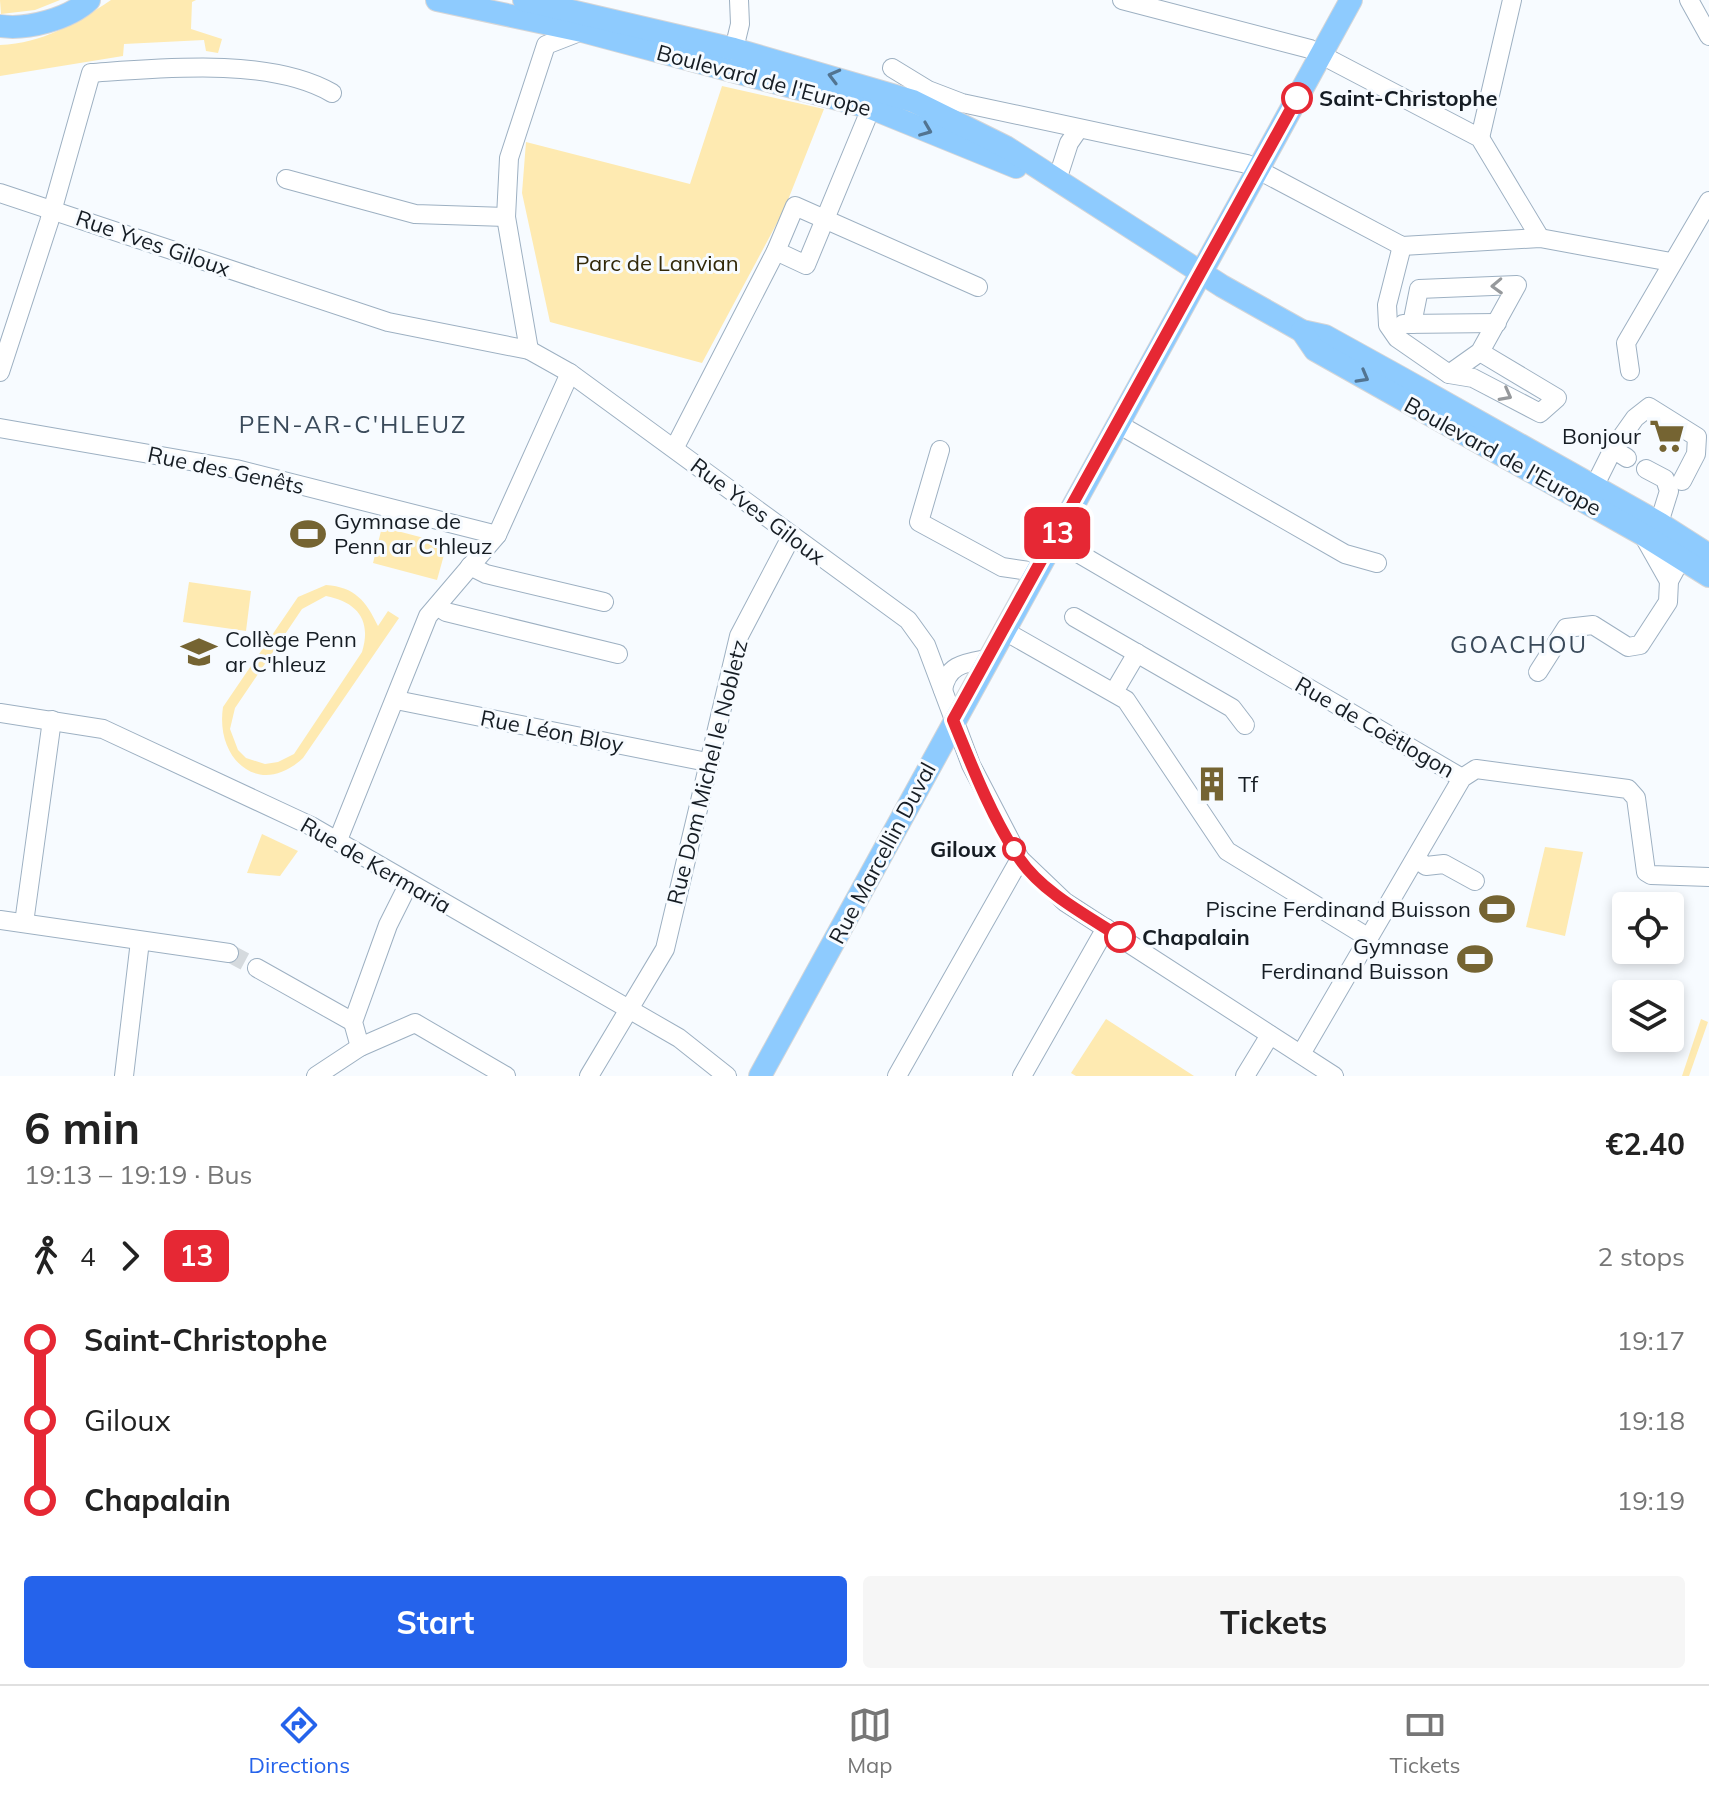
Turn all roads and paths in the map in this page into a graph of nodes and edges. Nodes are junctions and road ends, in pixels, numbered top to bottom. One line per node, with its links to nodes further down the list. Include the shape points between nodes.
1 (89, 0): 9 (main road, via 60,17)
2 (437, 0): 8 (main road, Boulevard de l'Europe)
3 (739, 0): 13 (street)
4 (1122, 0): 14 (street)
5 (1351, 0): 14 (main road, Rue Marcellin Duval)
6 (1512, 0): 19 (street)
7 (1696, 1): 11 (street)
8 (530, 5): 10 (main road, Boulevard de l'Europe); 12 (street); 13 (main road, Boulevard de l'Europe)
9 (0, 26)
10 (582, 31): 12 (street); 17 (main road, Boulevard de l'Europe)
11 (1709, 36)
12 (546, 45): 27 (street, via 509,158)
13 (734, 49): 22 (main road, Boulevard de l'Europe, one-way to 13, via 1006,147 913,101)
14 (1321, 54): 19 (street); 20 (main road, Rue Marcellin Duval)
15 (892, 68): 18 (street, via 962,103)
16 (332, 93): 26 (street, via 314,82 209,65 91,73)
17 (871, 108): 24 (main road, Boulevard de l'Europe, one-way to 24); 28 (street)
18 (1078, 130): 20 (street); 22 (street)
19 (1480, 138): 29 (street)
20 (1259, 168): 30 (street); 33 (main road, Rue Marcellin Duval)
21 (286, 179): 27 (street, via 415,214)
22 (1057, 180): 24 (main road, Boulevard de l'Europe)
23 (0, 193): 26 (street, Rue Yves Giloux)
24 (1079, 195): 33 (main road, Boulevard de l'Europe)
25 (1709, 201): 32 (street)
26 (53, 208): 39 (street, Rue Yves Giloux, via 388,322); 43 (street)
27 (506, 217): 39 (street)
28 (825, 219): 31 (street, via 795,206); 31 (street, via 806,265); 34 (street)
29 (1540, 238): 30 (street); 32 (street)
30 (1402, 246): 37 (street, via 1389,285)
31 (776, 251): 50 (street)
32 (1671, 262): 42 (street, via 1626,343)
33 (1201, 274): 38 (main road, Boulevard de l'Europe); 48 (main road, Rue Marcellin Duval)
34 (978, 287)
35 (1497, 323): 36 (street); 36 (street, one-way to 36, via 1517,285 1419,289); 40 (street)
36 (1412, 324): 37 (street)
37 (1388, 325): 41 (street)
38 (1302, 331): 46 (main road, Boulevard de l'Europe, via 1325,336); 55 (main road, Boulevard de l'Europe, one-way to 55, via 1315,350)
39 (529, 350): 44 (street, Rue Yves Giloux)
40 (1480, 352): 45 (street); 45 (street, one-way to 40, via 1473,378 1540,413 1557,398)
41 (1424, 358): 45 (street); 46 (street)
42 (1630, 371)
43 (0, 372)
44 (570, 373): 50 (street, Rue Yves Giloux); 56 (street)
45 (1449, 374): 47 (street)
46 (1401, 378): 47 (main road, Boulevard de l'Europe)
47 (1444, 403): 54 (main road, Boulevard de l'Europe)
48 (1118, 424): 58 (main road, Rue Marcellin Duval); 61 (street, via 1345,554)
49 (0, 428): 56 (street, Rue des Genêts, via 236,469)
50 (675, 447): 57 (street, Rue Yves Giloux)
51 (940, 450): 63 (street, via 919,522 1002,567)
52 (1646, 469): 55 (street, via 1665,479 1669,491)
53 (1682, 481): 54 (street, via 1696,454 1697,437 1649,407 1635,418 1620,454)
54 (1594, 487): 55 (main road, Boulevard de l'Europe)
55 (1651, 528): 59 (main road, Boulevard de l'Europe); 60 (main road, Boulevard de l'Europe); 65 (street)
56 (497, 535): 62 (street)
57 (791, 537): 70 (street, Rue Yves Giloux, via 908,620); 83 (street, Rue Dom Michel le Nobletz, via 739,636)
58 (1054, 539): 63 (main road, Rue Marcellin Duval); 84 (street, Rue de Coëtlogon)
59 (1709, 555)
60 (1681, 559): 64 (main road, Boulevard de l'Europe); 65 (street)
61 (1377, 563)
62 (470, 566): 66 (street); 67 (street)
63 (1036, 572): 69 (main road, Rue Marcellin Duval)
64 (1709, 576)
65 (1669, 581): 75 (street, via 1668,602 1640,645 1628,647 1593,625 1566,628)
66 (604, 602)
67 (437, 606): 72 (street); 78 (street, via 428,616)
68 (1074, 617): 71 (street)
69 (1003, 630): 73 (main road, Rue Marcellin Duval); 77 (street)
70 (926, 645): 74 (street); 76 (street, Rue Yves Giloux)
71 (1137, 653): 77 (street); 82 (street, via 1232,708)
72 (618, 654)
73 (986, 659): 74 (street); 81 (main road, Rue Marcellin Duval)
74 (962, 663): 76 (street, via 945,677)
75 (1538, 672)
76 (943, 690): 81 (street, Rue Yves Giloux)
77 (1114, 692): 94 (street, via 1126,700 1227,851)
78 (396, 700): 83 (street, Rue Léon Bloy); 85 (street)
79 (0, 713): 80 (street, Rue de Kermaria)
80 (52, 720): 85 (street, Rue de Kermaria, via 103,729); 92 (street)
81 (953, 720): 86 (street, Rue Yves Giloux); 108 (main road, Rue Marcellin Duval)
82 (1245, 725)
83 (707, 762): 98 (street, Rue Dom Michel le Nobletz, via 665,949)
84 (1462, 778): 87 (street, Rue de Coëtlogon); 88 (street, via 1476,769 1628,789 1636,798 1646,872)
85 (338, 840): 90 (street, Rue de Kermaria)
86 (1020, 859): 93 (street, Rue Yves Giloux, via 1065,902); 109 (street)
87 (1416, 859): 89 (street, via 1426,866 1444,864); 94 (street, Rue de Coëtlogon)
88 (1709, 877)
89 (1475, 881)
90 (409, 883): 98 (street, Rue de Kermaria); 99 (street)
91 (0, 920): 92 (street)
92 (24, 923): 95 (street)
93 (1106, 928): 100 (street, Rue Yves Giloux); 110 (street)
94 (1369, 938): 102 (street, Rue de Coëtlogon)
95 (140, 941): 96 (street); 103 (street)
96 (229, 953)
97 (257, 968): 99 (street)
98 (629, 1009): 106 (street, Rue Dom Michel le Nobletz); 107 (street, Rue de Kermaria, via 679,1038)
99 (353, 1022): 101 (street)
100 (1270, 1035): 102 (street, Rue Yves Giloux); 111 (street)
101 (360, 1047): 104 (street); 105 (street, via 415,1023)
102 (1301, 1054): 112 (street, Rue Yves Giloux)
103 (124, 1076)
104 (316, 1076)
105 (506, 1076)
106 (589, 1076)
107 (727, 1076)
108 (760, 1076)
109 (897, 1076)
110 (1022, 1076)
111 (1245, 1076)
112 (1334, 1076)

